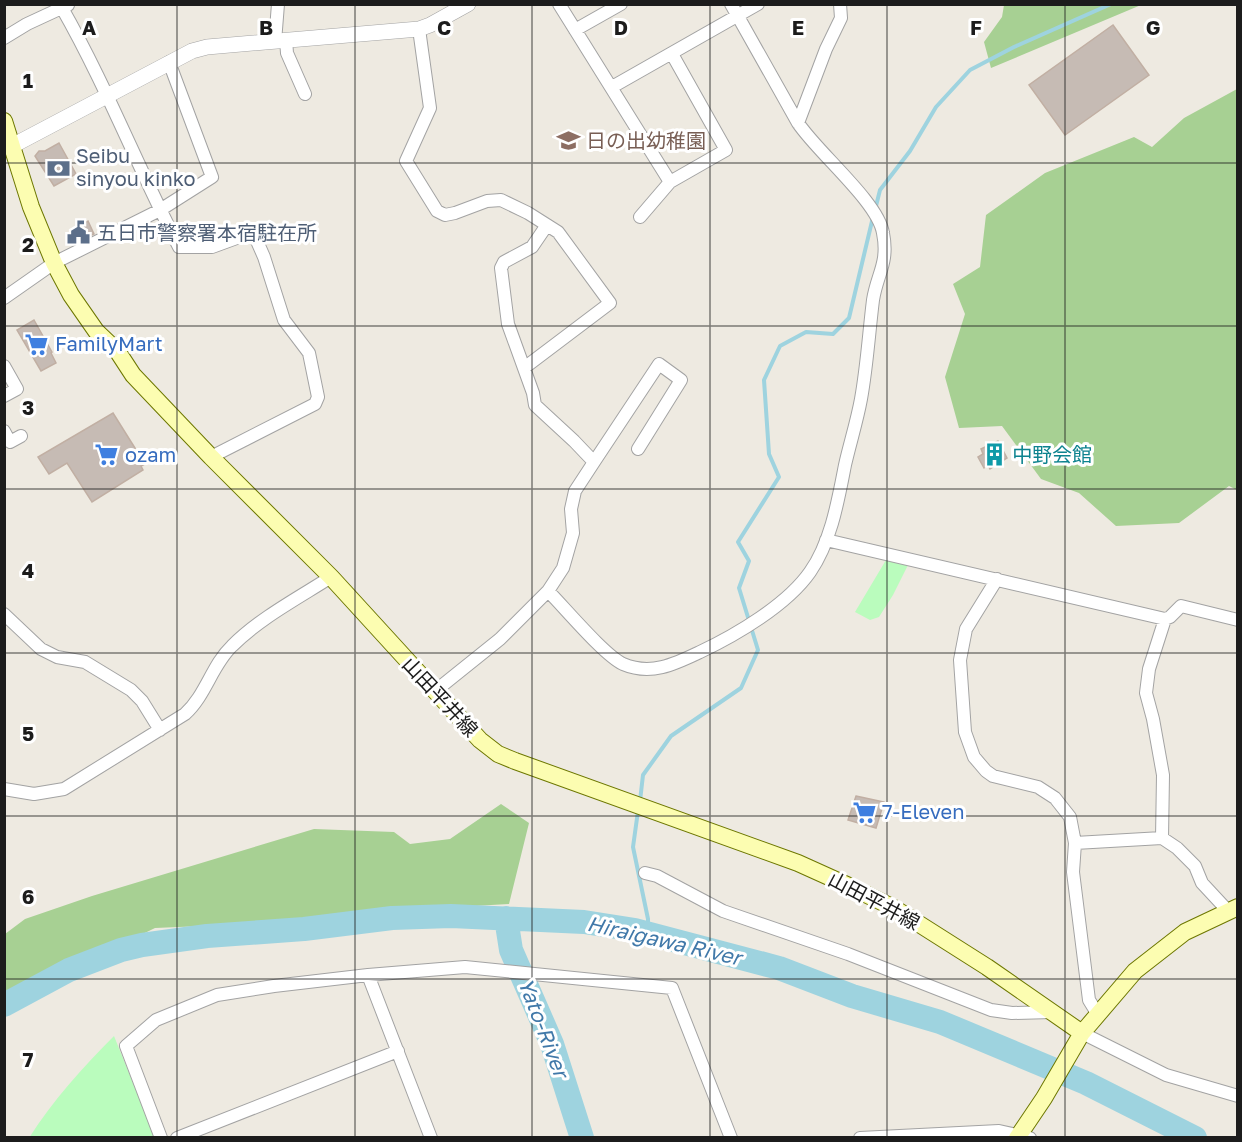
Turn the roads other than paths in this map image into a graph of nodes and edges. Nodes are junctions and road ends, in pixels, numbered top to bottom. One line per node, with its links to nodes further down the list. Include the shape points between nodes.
1 (278, 4): 13 (street)
2 (468, 4): 10 (street)
3 (559, 4): 11 (street)
4 (621, 4): 11 (street)
5 (730, 4): 9 (street)
6 (758, 4): 9 (street)
7 (840, 4): 20 (street, via 841,18)
8 (66, 6): 12 (street); 18 (street)
9 (737, 16): 14 (street); 20 (street)
10 (418, 29): 13 (street); 25 (street, via 430,108 406,161 437,211 445,215 501,200)
11 (575, 30): 16 (street)
12 (4, 38)
13 (280, 41): 15 (street, via 207,47); 17 (street)
14 (672, 54): 16 (street); 22 (street, via 726,150)
15 (169, 62): 18 (street); 23 (street, via 212,177)
16 (612, 87): 22 (street)
17 (305, 94)
18 (107, 96): 21 (street); 23 (street)
19 (4, 121): 21 (main road, 山田平井線)
20 (798, 123): 36 (street, via 879,217 884,234 885,262 874,296 861,400)
21 (12, 146): 26 (main road, 山田平井線)
22 (670, 182): 24 (street)
23 (160, 210): 26 (street); 34 (street, via 178,247 212,247 253,232 284,320 309,352 318,397 315,405)
24 (640, 218)
25 (547, 225): 29 (street, via 532,247 504,262 501,268 508,324); 29 (street, via 558,232 610,303)
26 (54, 263): 27 (street); 34 (main road, 山田平井線, via 96,331)
27 (6, 294)
28 (4, 366): 30 (street, via 17,389)
29 (524, 368): 35 (street, via 535,405)
30 (4, 396)
31 (4, 431): 32 (street, via 10,442)
32 (21, 436)
33 (638, 449): 35 (street, via 681,381 659,364)
34 (211, 457): 37 (main road, 山田平井線)
35 (594, 462): 39 (street, via 575,492 571,509 573,533 563,568)
36 (826, 540): 38 (street); 39 (street, via 811,571 798,586 760,616 719,643 662,668 647,670 622,663)
37 (331, 577): 43 (main road, 山田平井線); 44 (street, via 232,645 194,706)
38 (997, 579): 41 (street); 47 (street, via 966,629 960,660 965,732 974,757 986,771 1038,787 1055,798 1070,817)
39 (548, 591): 43 (street, via 500,639)
40 (4, 614): 44 (street, via 41,649 57,657 85,662 131,690)
41 (1165, 619): 42 (street, via 1181,606); 46 (street, via 1149,669 1146,693 1163,775)
42 (1238, 620)
43 (434, 692): 51 (main road, 山田平井線, via 498,754 798,863 849,886 894,908)
44 (160, 730): 45 (street, via 64,789 34,794)
45 (4, 789)
46 (1162, 838): 47 (street); 49 (street, via 1177,848 1195,866 1202,883)
47 (1075, 843): 52 (street, via 1073,872 1089,1000)
48 (649, 874): 51 (street, via 723,911 992,1010)
49 (1233, 909): 52 (main road, via 1185,932 1157,953)
50 (368, 975): 54 (street); 56 (street, via 217,996 156,1020 136,1035 126,1046); 59 (street, via 465,967 672,988)
51 (1052, 1012): 53 (main road, 山田平井線)
52 (1097, 1014): 53 (main road)
53 (1079, 1038): 55 (street, via 1166,1075); 61 (main road)
54 (398, 1051): 57 (street); 58 (street)
55 (1238, 1096)
56 (161, 1137)
57 (177, 1137)
58 (431, 1137)
59 (731, 1137)
60 (860, 1137): 61 (street, via 999,1131)
61 (1022, 1137)

